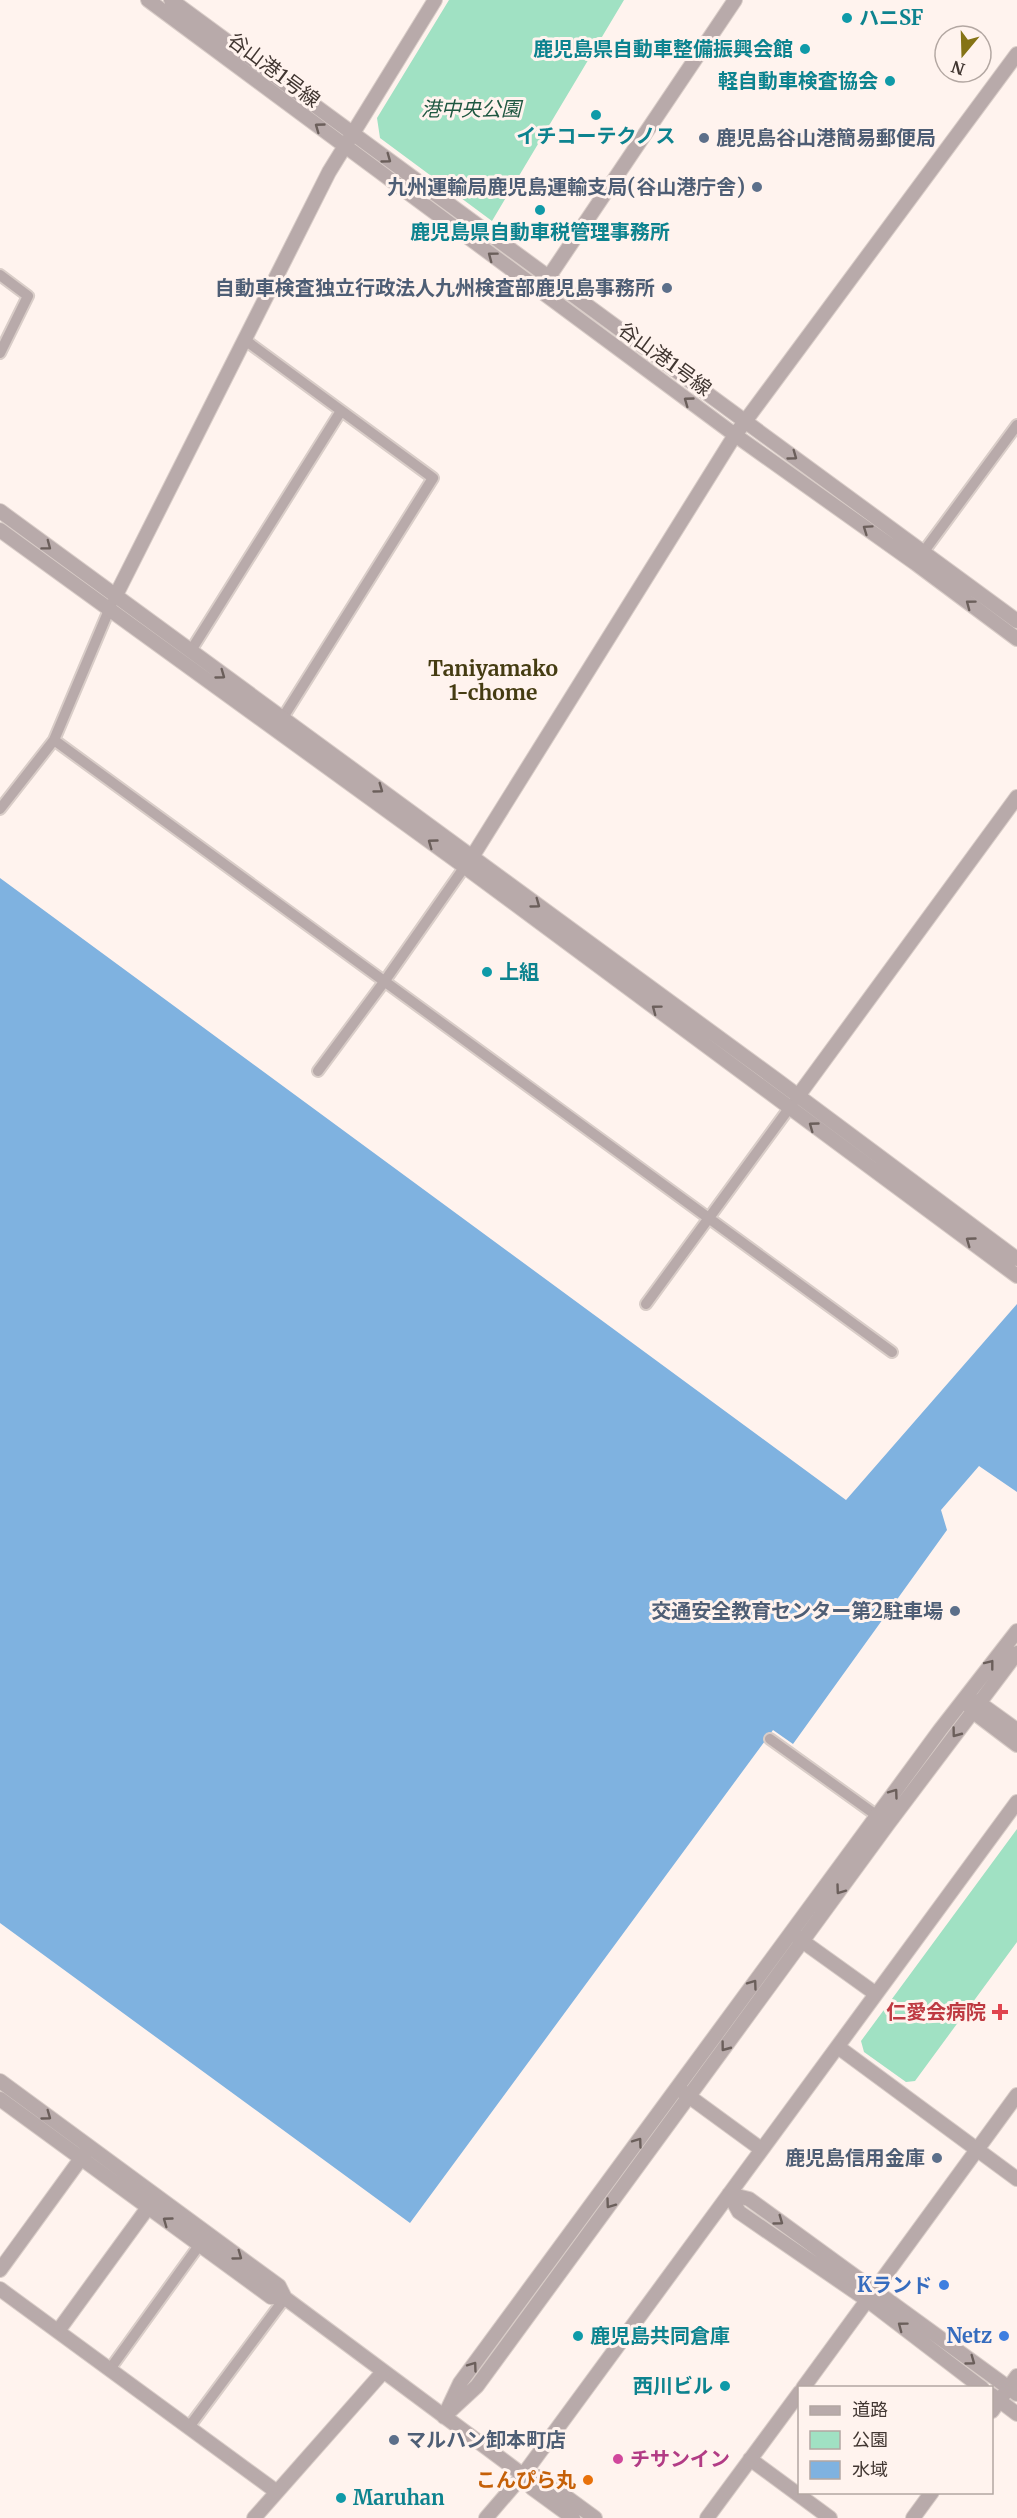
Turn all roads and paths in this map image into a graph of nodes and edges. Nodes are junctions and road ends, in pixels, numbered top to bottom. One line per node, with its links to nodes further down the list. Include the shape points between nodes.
1 (171, 0): 6 (street, 谷山港1号線)
2 (435, 0): 6 (street)
3 (735, 0): 8 (street)
4 (154, 2): 6 (street, 谷山港1号線, one-way to 4)
5 (1017, 54): 13 (street)
6 (349, 140): 8 (street, 谷山港1号線, one-way to 8); 9 (street, 谷山港1号線, one-way to 6); 10 (street)
7 (0, 275): 11 (street, via 28,296)
8 (549, 277): 9 (street); 13 (street, 谷山港1号線)
9 (539, 291): 15 (street, 谷山港1号線, one-way to 9)
10 (245, 340): 12 (street); 19 (street)
11 (0, 353)
12 (341, 411): 23 (street); 24 (street, via 433,478)
13 (746, 422): 15 (street); 18 (street, 谷山港1号線, one-way to 18)
14 (1017, 425): 18 (street)
15 (735, 435): 18 (street, 谷山港1号線, one-way to 15); 28 (street)
16 (0, 511): 19 (street, one-way to 19)
17 (0, 530): 20 (street)
18 (920, 557): 21 (street, 谷山港1号線); 22 (street, 谷山港1号線, one-way to 18)
19 (115, 597): 20 (street); 23 (street)
20 (108, 610): 25 (street); 28 (street, one-way to 20)
21 (1017, 621)
22 (1017, 639)
23 (190, 652): 24 (street, one-way to 24)
24 (282, 719): 28 (street, one-way to 28)
25 (54, 740): 27 (street); 29 (street)
26 (1017, 797): 31 (street)
27 (0, 810)
28 (468, 862): 29 (street); 31 (street, one-way to 31); 32 (street, one-way to 28)
29 (384, 982): 30 (street); 33 (street)
30 (318, 1071)
31 (798, 1096): 32 (street); 34 (street)
32 (789, 1108): 33 (street); 35 (street, one-way to 32)
33 (709, 1219): 36 (street); 37 (street)
34 (1017, 1260)
35 (1017, 1276)
36 (646, 1304)
37 (892, 1352)
38 (1017, 1631): 40 (street, one-way to 38)
39 (1017, 1653): 40 (street)
40 (972, 1704): 41 (street); 43 (street); 45 (street)
41 (1017, 1730)
42 (770, 1739): 45 (street)
43 (1017, 1745)
44 (1017, 1802): 48 (street)
45 (883, 1820): 46 (street); 47 (street, one-way to 47)
46 (791, 1933): 47 (street); 51 (street, one-way to 46)
47 (803, 1942): 48 (street); 51 (street, one-way to 51)
48 (876, 1994): 49 (street)
49 (838, 2047): 54 (street); 55 (street)
50 (0, 2082): 56 (street, one-way to 56)
51 (683, 2092): 54 (street); 74 (street, via 477,2386)
52 (1017, 2095): 55 (street)
53 (0, 2099): 56 (street)
54 (761, 2149): 58 (street)
55 (977, 2150): 57 (street); 63 (street)
56 (85, 2152): 59 (street); 61 (street)
57 (1017, 2179)
58 (729, 2194): 63 (street, via 739,2212); 77 (street)
59 (152, 2202): 60 (street); 65 (street)
60 (203, 2239): 64 (street, via 279,2286); 66 (street)
61 (0, 2270)
62 (0, 2289): 65 (street)
63 (871, 2295): 68 (street); 69 (street, one-way to 63); 70 (street, one-way to 70)
64 (285, 2298): 67 (street); 75 (street)
65 (58, 2331): 66 (street)
66 (110, 2369): 75 (street)
67 (382, 2372): 74 (street); 78 (street)
68 (804, 2386)
69 (980, 2386)
70 (1014, 2386): 72 (street)
71 (798, 2395): 76 (street)
72 (994, 2402): 73 (street)
73 (1017, 2414)
74 (444, 2417): 77 (street)
75 (189, 2427): 78 (street)
76 (750, 2459): 84 (street); 85 (street)
77 (523, 2475): 81 (street); 82 (street, via 532,2488); 83 (street, via 539,2477)
78 (277, 2492): 80 (street)
79 (931, 2494): 86 (street)
80 (254, 2518)
81 (486, 2518)
82 (573, 2518)
83 (595, 2518)
84 (707, 2518)
85 (830, 2518)
86 (913, 2518)

